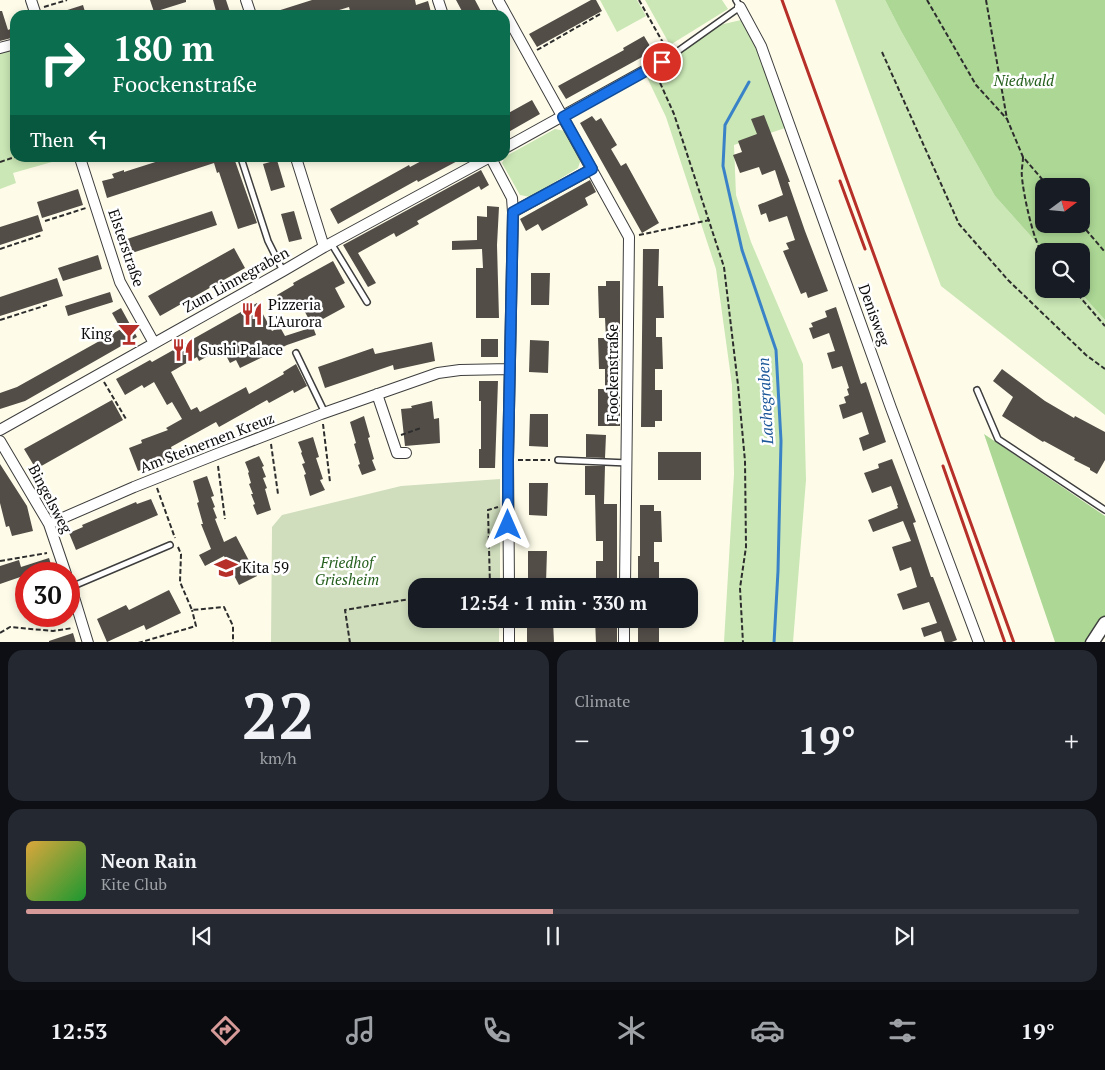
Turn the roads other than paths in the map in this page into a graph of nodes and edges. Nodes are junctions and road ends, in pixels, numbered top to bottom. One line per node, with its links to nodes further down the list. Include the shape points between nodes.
1 (738, 3): 3 (lane); 41 (street, Denisweg, via 764,54)
2 (510, 22): 4 (street, Foockenstraße)
3 (671, 56): 4 (street)
4 (563, 117): 5 (street); 11 (street, Foockenstraße)
5 (510, 145)
6 (81, 162): 16 (street, Elsterstraße, via 120,282)
7 (242, 162): 14 (lane, via 268,241)
8 (297, 162): 13 (street)
9 (483, 162): 13 (street, Zum Linnegraben)
10 (492, 162): 12 (street, via 512,198)
11 (592, 169): 12 (street); 26 (street, Foockenstraße, via 629,237)
12 (513, 212): 18 (street)
13 (328, 245): 14 (street, Zum Linnegraben); 15 (lane)
14 (284, 272): 16 (street, Zum Linnegraben)
15 (367, 302)
16 (154, 343): 22 (street, Zum Linnegraben)
17 (296, 353): 21 (lane)
18 (510, 369): 20 (street, Am Steinernen Kreuz, via 438,374); 31 (street)
19 (977, 390): 27 (lane, via 998,439)
20 (377, 394): 21 (street, Am Steinernen Kreuz); 24 (street, via 397,453)
21 (323, 414): 28 (street, Am Steinernen Kreuz, via 154,479)
22 (0, 430)
23 (0, 441): 28 (street, Bingelsweg)
24 (406, 453)
25 (558, 460): 26 (lane)
26 (628, 463): 32 (street, Foockenstraße)
27 (1105, 510)
28 (50, 524): 30 (street, Bingelsweg)
29 (170, 545): 33 (lane)
30 (62, 562)
31 (509, 578)
32 (625, 578)
33 (80, 580)
34 (80, 616): 38 (street)
35 (1105, 622): 42 (street)
36 (509, 628): 39 (street)
37 (624, 628): 40 (street)
38 (88, 642)
39 (509, 642)
40 (624, 642)
41 (979, 642)
42 (1092, 642)

